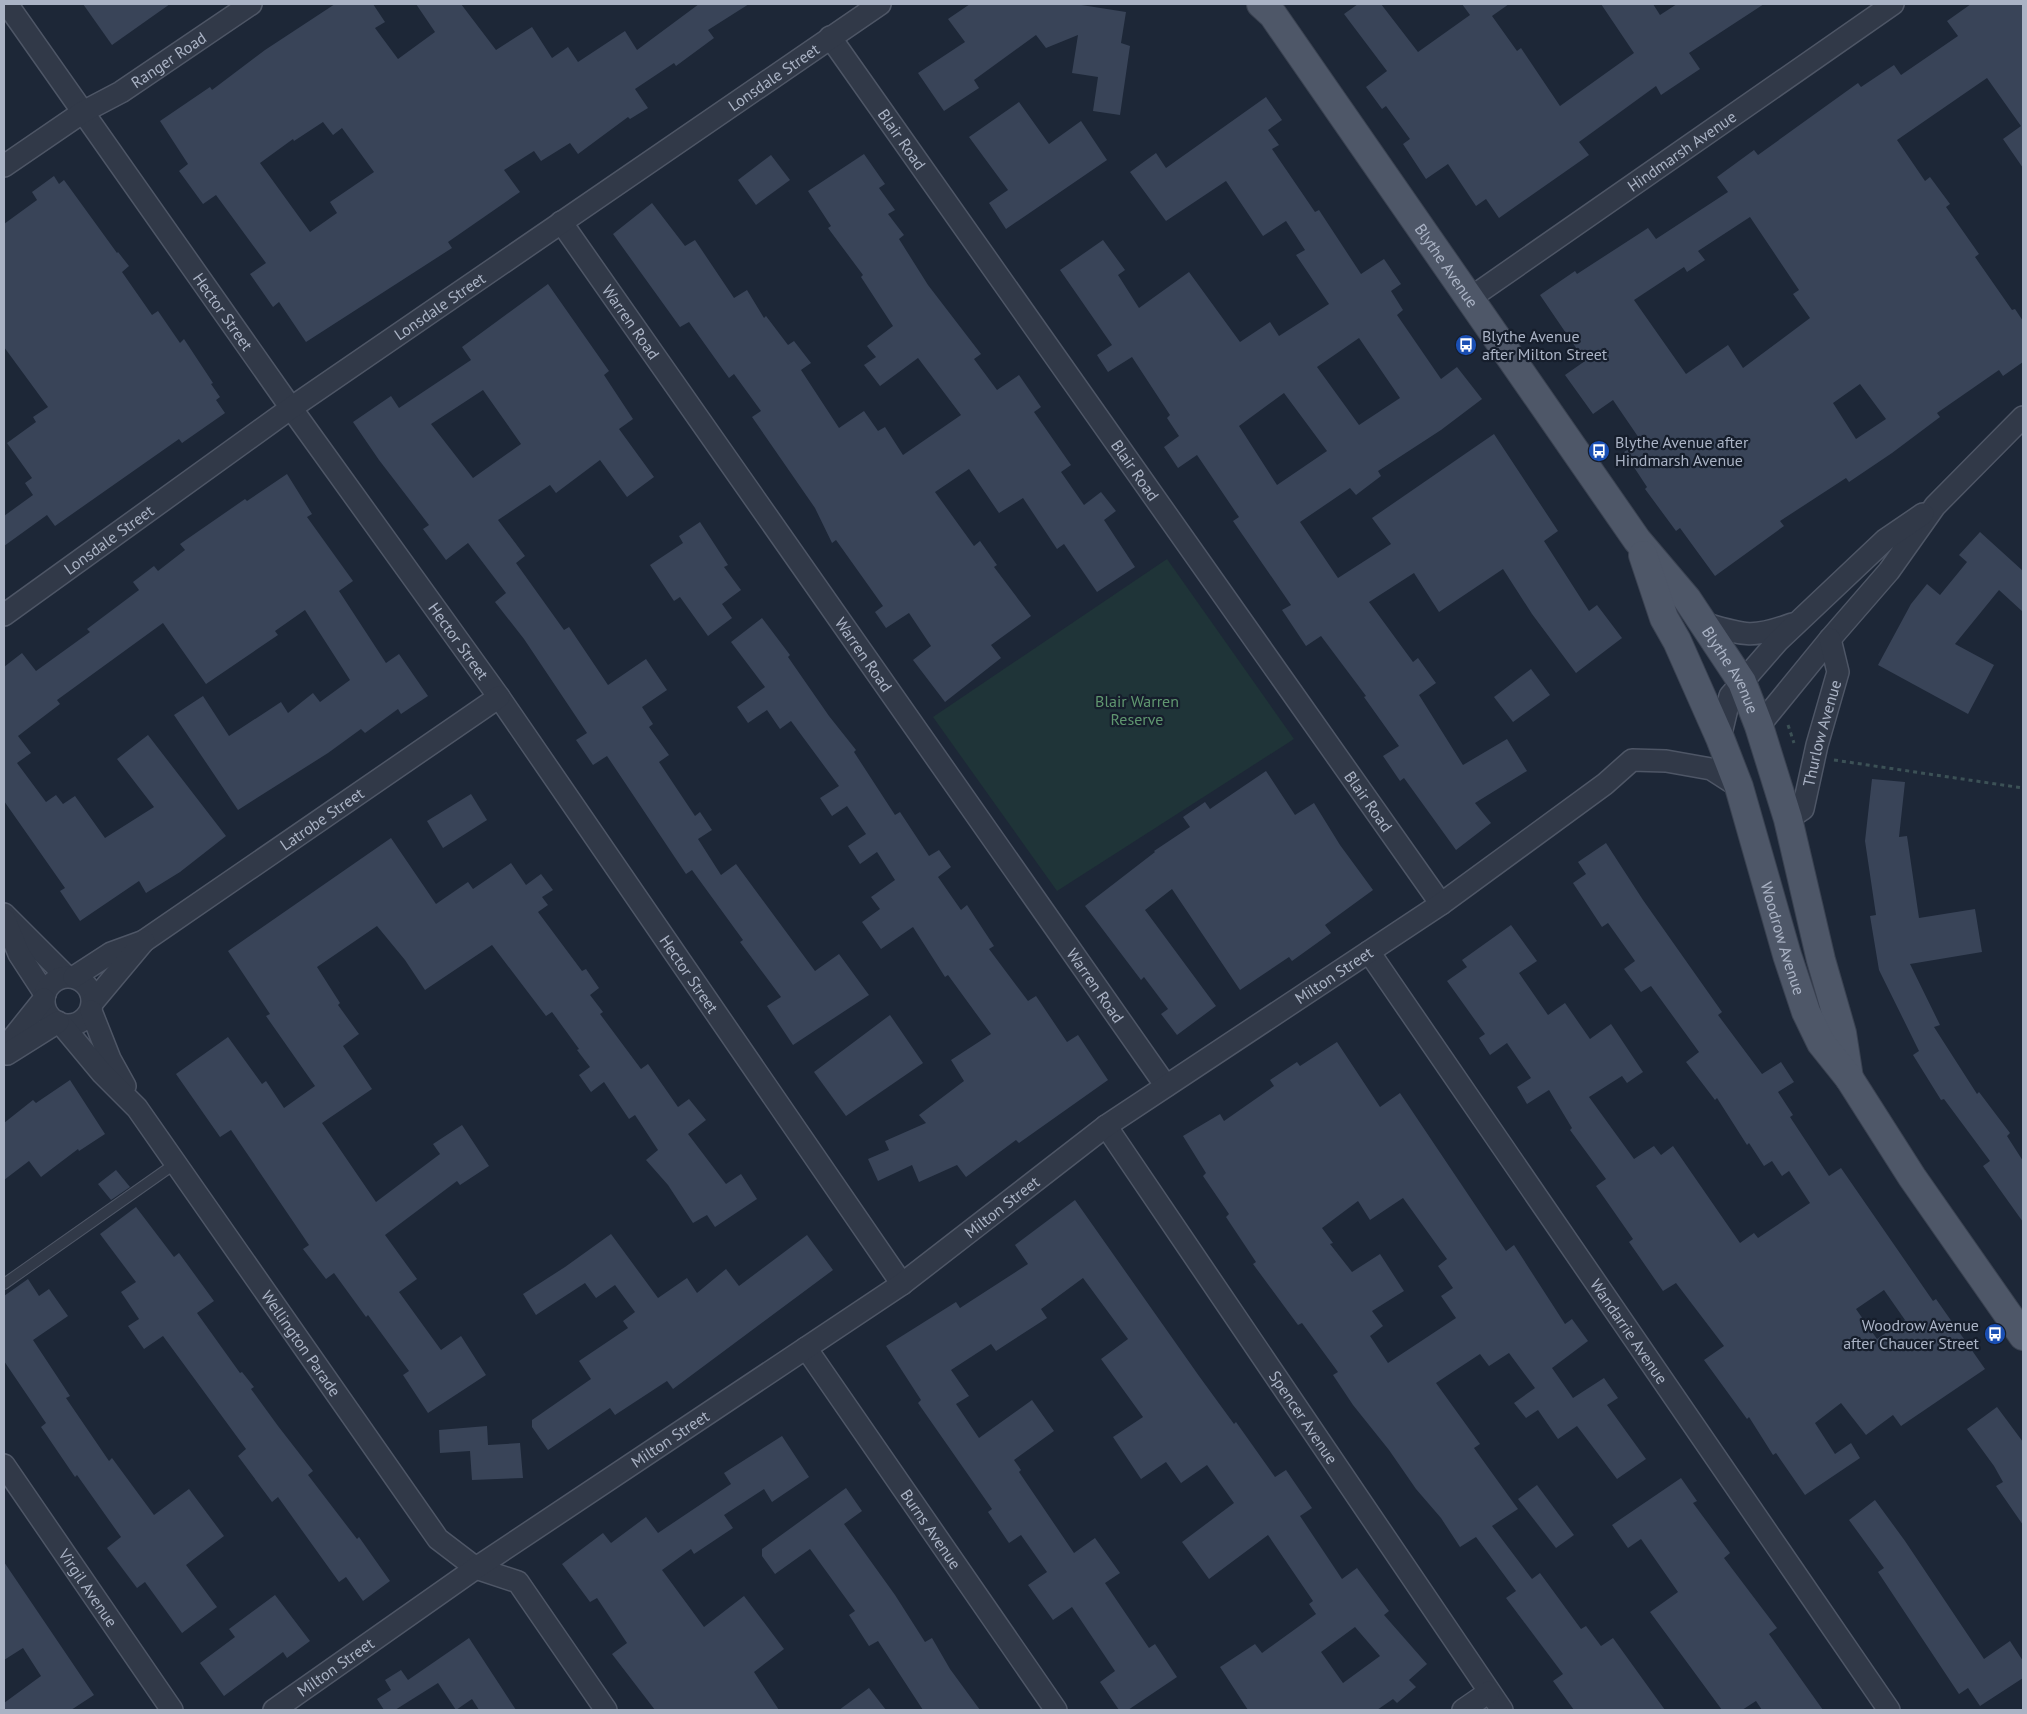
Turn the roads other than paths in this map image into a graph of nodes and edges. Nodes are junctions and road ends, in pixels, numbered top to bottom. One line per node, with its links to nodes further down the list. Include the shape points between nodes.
1 (7, 4): 7 (street, Hector Street)
2 (251, 4): 7 (street, Ranger Road, via 121,92)
3 (880, 4): 6 (street, Lonsdale Street)
4 (1892, 4): 10 (street, Hindmarsh Avenue)
5 (1268, 8): 10 (main road, Blythe Avenue)
6 (830, 37): 9 (street, Lonsdale Street); 25 (street, Blair Road)
7 (83, 112): 8 (street, Ranger Road); 11 (street, Hector Street)
8 (4, 166)
9 (561, 222): 11 (street, Lonsdale Street); 37 (street, Warren Road)
10 (1470, 299): 14 (main road, Blythe Avenue)
11 (291, 408): 15 (street, Lonsdale Street); 20 (street, Hector Street)
12 (2023, 417): 13 (street, Thurlow Avenue)
13 (1935, 506): 16 (street, Thurlow Avenue, via 1885,540); 18 (street, Thurlow Avenue, via 1889,571)
14 (1637, 540): 17 (main road, Blythe Avenue); 22 (main road, Blythe Avenue, via 1664,618)
15 (4, 615)
16 (1797, 622): 17 (street, Thurlow Avenue, via 1766,634 1740,634); 19 (street, Thurlow Avenue)
17 (1703, 623): 19 (main road, Blythe Avenue)
18 (1830, 639): 21 (street, Thurlow Avenue); 24 (street, Thurlow Avenue, via 1838,672 1803,810)
19 (1742, 682): 21 (main road, Blythe Avenue); 22 (street, Thurlow Avenue, via 1730,696)
20 (499, 697): 28 (street, Latrobe Street); 42 (street, Hector Street)
21 (1759, 726): 24 (main road, Blythe Avenue)
22 (1720, 738): 23 (main road, Blythe Avenue)
23 (1739, 787): 25 (street, Milton Street, via 1711,769 1632,760 1605,784); 36 (main road, Woodrow Avenue, via 1806,1012 1821,1043)
24 (1788, 819): 36 (main road, Woodrow Avenue, via 1842,1033)
25 (1441, 904): 29 (street, Milton Street)
26 (4, 914): 30 (street)
27 (4, 918): 31 (street, via 19,954)
28 (144, 941): 30 (street, Latrobe Street, via 111,953); 32 (street, Latrobe Street)
29 (1369, 952): 37 (street, Milton Street); 54 (street, Wandarrie Avenue)
30 (70, 976): 31 (street, via 50,983); 32 (street, via 88,986)
31 (44, 997): 33 (street, via 48,1015); 34 (street)
32 (92, 1007): 33 (street, via 79,1023); 38 (street, Wellington Parade, via 110,1059)
33 (60, 1024): 35 (street); 38 (street, Wellington Parade)
34 (4, 1050)
35 (4, 1056)
36 (1849, 1078): 43 (main road, Woodrow Avenue, via 1912,1177)
37 (1166, 1086): 39 (street, Milton Street)
38 (137, 1108): 40 (street, Wellington Parade)
39 (1106, 1126): 42 (street, Milton Street); 47 (street, Spencer Avenue)
40 (176, 1163): 41 (lane); 46 (street, Wellington Parade, via 438,1539)
41 (4, 1284)
42 (902, 1284): 44 (street, Milton Street)
43 (2023, 1336)
44 (806, 1348): 46 (street, Milton Street); 51 (street, Burns Avenue)
45 (4, 1465): 48 (street, Virgil Avenue)
46 (476, 1568): 49 (street, Milton Street); 50 (street, Wellington Parade, via 518,1582)
47 (1489, 1692): 52 (street); 53 (street, Spencer Avenue)
48 (172, 1710)
49 (274, 1710)
50 (606, 1710)
51 (1056, 1710)
52 (1463, 1710)
53 (1502, 1710)
54 (1889, 1710)

